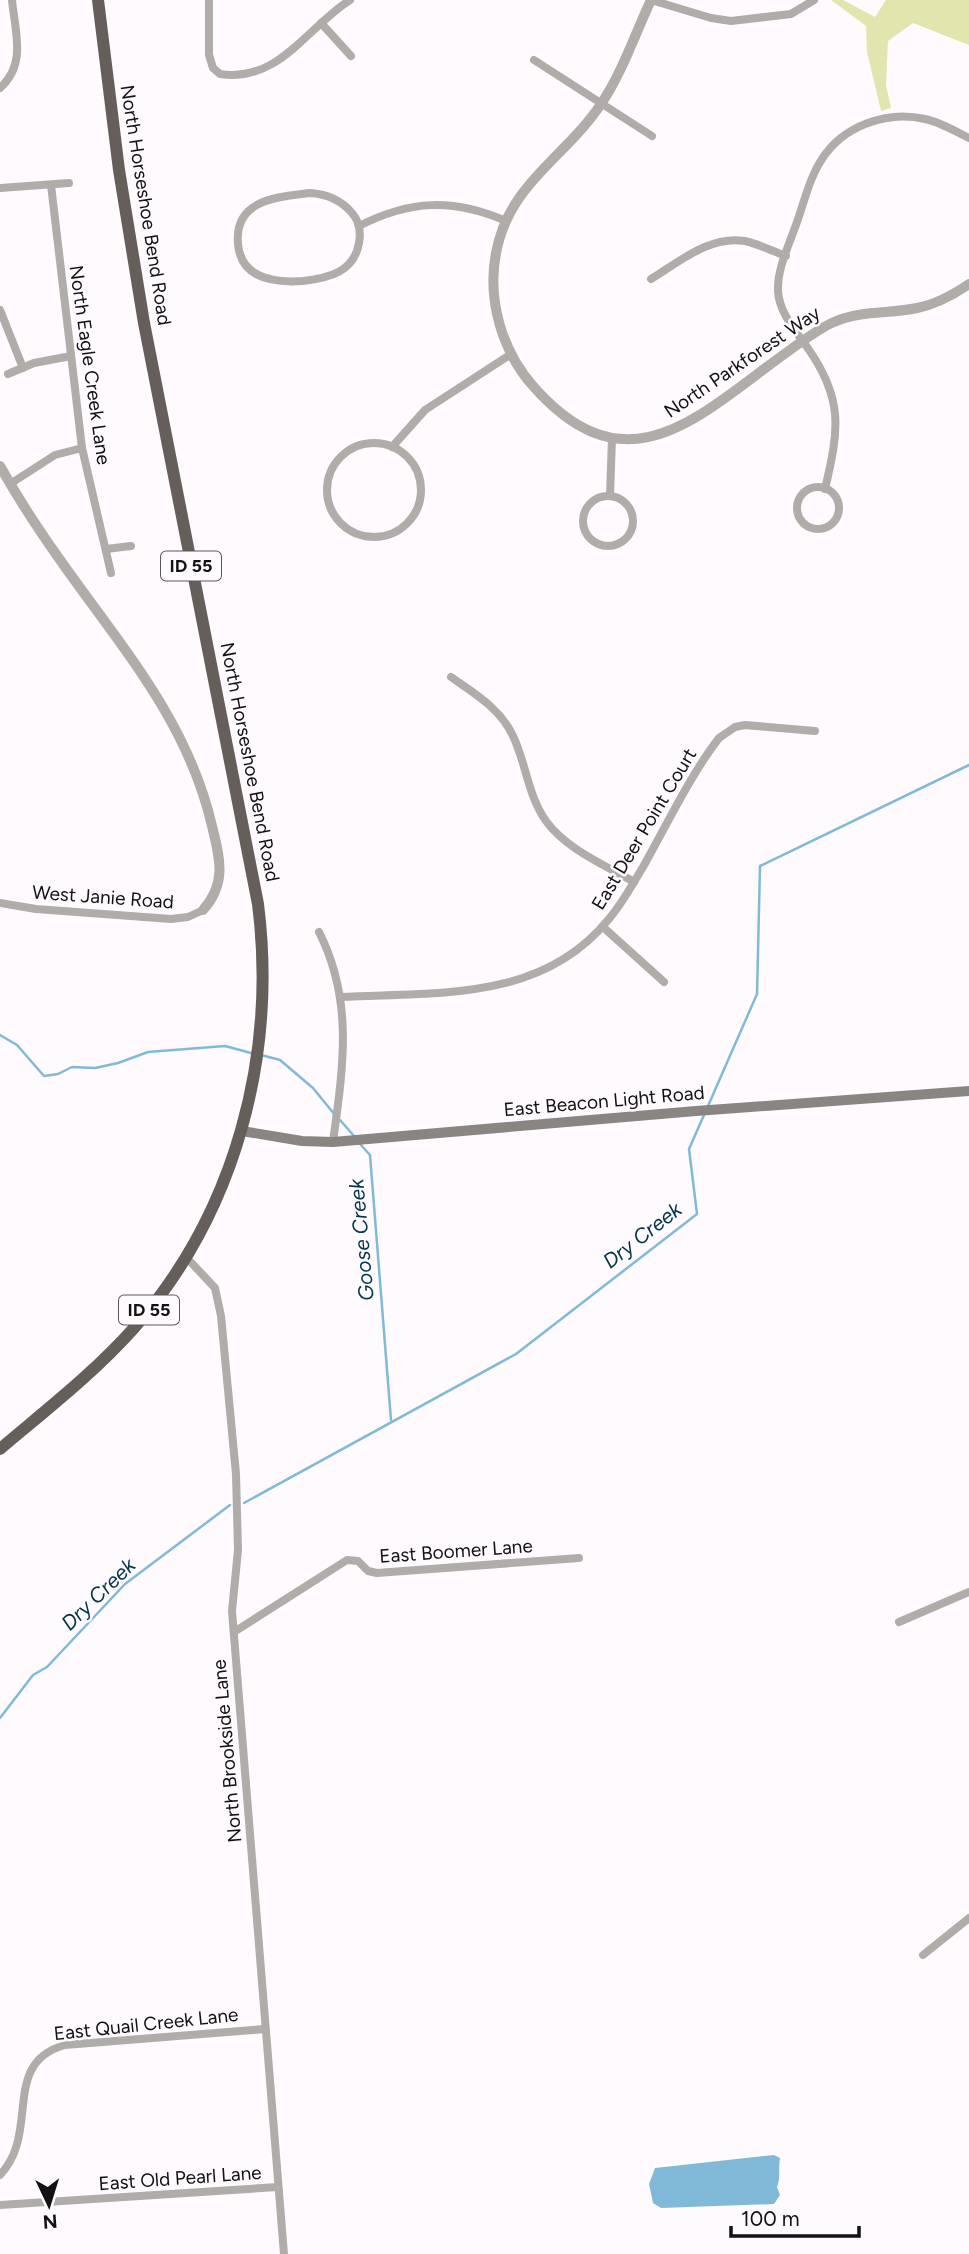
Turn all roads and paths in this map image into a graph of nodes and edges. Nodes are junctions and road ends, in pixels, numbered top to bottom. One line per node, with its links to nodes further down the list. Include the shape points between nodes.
1 (12, 0): 10 (street, via 18,57 15,70)
2 (98, 0): 48 (highway, North Horseshoe Bend Road / ID 55, via 144,323 258,904 263,1004 258,1058)
3 (209, 0): 7 (street, via 208,55 220,74 230,76 265,67 297,48)
4 (350, 0): 7 (street)
5 (651, 0): 6 (street, via 731,22 791,14); 11 (street, North Parkforest Way)
6 (814, 0)
7 (321, 23): 8 (street)
8 (351, 56)
9 (534, 60): 11 (street)
10 (0, 88)
11 (601, 103): 12 (street); 17 (street, North Parkforest Way, via 526,187)
12 (652, 136)
13 (969, 138): 19 (street, via 927,119 902,116 876,120 845,135 822,159 812,179)
14 (69, 183): 15 (street)
15 (51, 185): 16 (street); 25 (street, North Eagle Creek Lane)
16 (0, 188)
17 (506, 221): 18 (street, via 469,208 430,204 392,211); 24 (street, North Parkforest Way, via 494,271 499,321)
18 (359, 226): 18 (street, via 352,260 346,268 320,279 281,283 262,279 239,252 243,219 256,204 272,198 310,193 335,198 355,215)
19 (786, 256): 20 (street, via 745,241 719,242); 23 (street, via 779,300)
20 (651, 279)
21 (969, 284): 23 (street, North Parkforest Way, via 928,305 851,315)
22 (0, 310): 26 (street)
23 (803, 341): 28 (street, North Parkforest Way, via 685,425 648,438); 33 (street, via 827,382 835,411 836,440)
24 (511, 354): 28 (street, North Parkforest Way, via 559,414 579,427); 29 (street, via 425,410)
25 (71, 356): 26 (street); 30 (street, North Eagle Creek Lane)
26 (23, 368): 27 (street)
27 (8, 374)
28 (612, 438): 34 (street)
29 (392, 447): 29 (street, via 404,454 419,477 419,505 413,517 391,534 364,536 351,531 332,511 328,490 332,470 351,449 365,444)
30 (82, 448): 32 (street, via 55,455); 36 (street, North Eagle Creek Lane)
31 (0, 466): 32 (street)
32 (10, 484): 42 (street, via 148,681 186,747 208,809 219,860 218,889)
33 (825, 488): 33 (street, via 835,496 838,516 829,527 809,527 799,517 798,504 805,492)
34 (610, 496): 34 (street, via 628,505 634,524 620,544 610,547 586,534 583,519 586,509)
35 (131, 546): 36 (street)
36 (106, 549): 37 (street, North Eagle Creek Lane)
37 (111, 573)
38 (451, 677): 40 (street, via 487,703 506,724 539,810 555,831)
39 (815, 731): 40 (street, East Deer Point Court, via 760,724 726,733 712,748)
40 (634, 882): 43 (street, East Deer Point Court)
41 (0, 903): 42 (street, West Janie Road, via 171,919)
42 (203, 910)
43 (603, 927): 45 (street); 46 (street, East Deer Point Court, via 554,966 503,985)
44 (319, 932): 46 (street)
45 (664, 982)
46 (341, 998): 49 (street, via 343,1057)
47 (969, 1091): 49 (main road, East Beacon Light Road)
48 (242, 1131): 49 (main road, East Beacon Light Road); 50 (highway, North Horseshoe Bend Road / ID 55)
49 (333, 1142)
50 (186, 1257): 51 (highway, North Horseshoe Bend Road / ID 55, via 168,1286 110,1354); 55 (street, North Brookside Lane, via 215,1289 221,1316 236,1474 239,1549)
51 (0, 1449)
52 (579, 1559): 55 (street, East Boomer Lane, via 377,1573 347,1560)
53 (969, 1592): 54 (street)
54 (899, 1622)
55 (234, 1632): 58 (street, North Brookside Lane)
56 (969, 1918): 57 (street)
57 (923, 1955)
58 (265, 2029): 59 (street, East Quail Creek Lane, via 65,2045 31,2059); 62 (street, North Brookside Lane)
59 (17, 2083)
60 (14, 2093): 61 (street, via 16,2136 12,2155)
61 (0, 2175)
62 (278, 2187): 63 (street, East Old Pearl Lane); 64 (street, North Brookside Lane)
63 (0, 2205)
64 (284, 2254)

